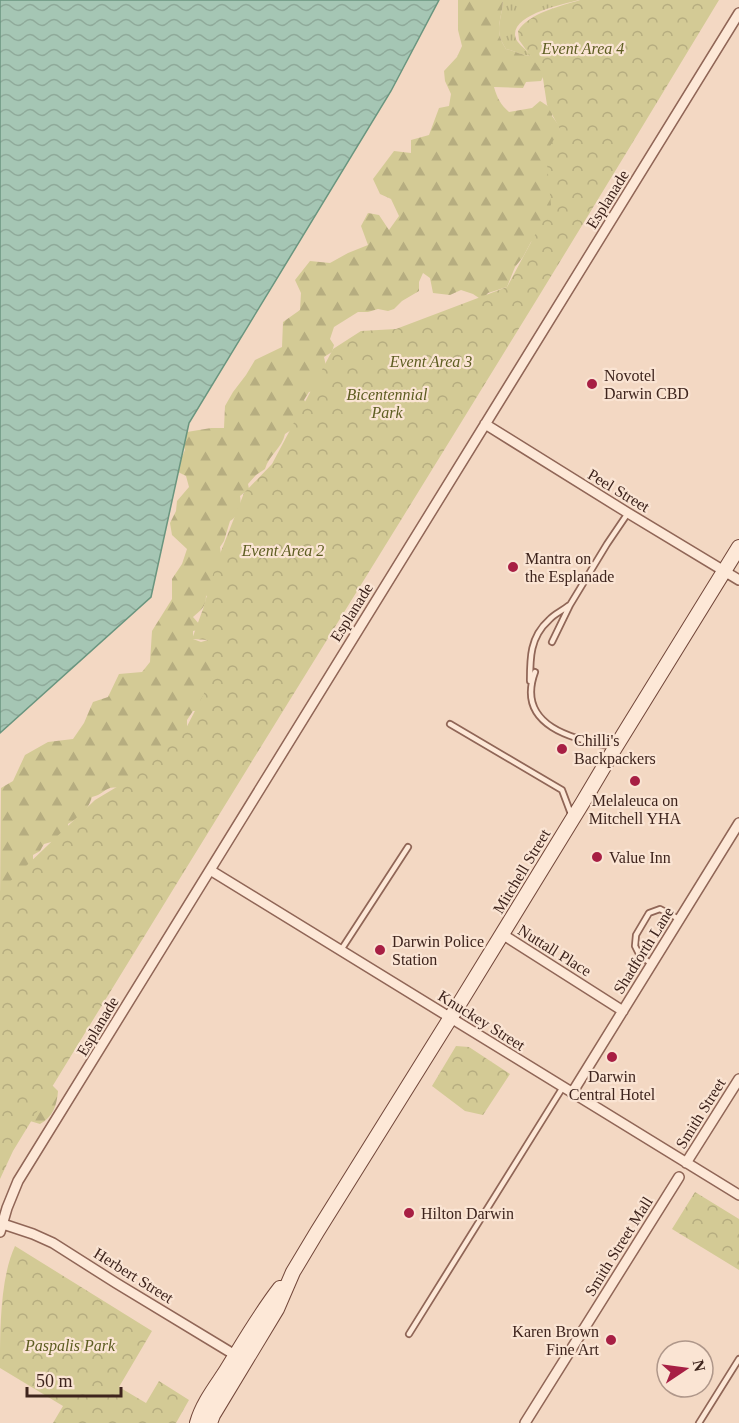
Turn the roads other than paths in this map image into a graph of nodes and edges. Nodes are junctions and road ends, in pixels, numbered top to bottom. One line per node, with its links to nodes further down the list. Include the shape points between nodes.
1 (739, 13): 2 (street, Esplanade)
2 (485, 424): 3 (street, Peel Street); 16 (street, Esplanade)
3 (627, 513): 5 (street, Peel Street); 7 (lane)
4 (739, 547): 5 (street, Mitchell Street)
5 (725, 571): 6 (street, Peel Street); 12 (street, Mitchell Street)
6 (739, 580)
7 (570, 604): 8 (lane); 10 (lane, via 548,620 535,639 530,657)
8 (552, 642)
9 (536, 672): 10 (lane)
10 (530, 691): 12 (lane, via 534,708 546,722 577,740)
11 (450, 724): 13 (lane, via 562,790)
12 (615, 748): 13 (street, Mitchell Street)
13 (572, 819): 18 (street, Mitchell Street)
14 (739, 823): 17 (street, Shadforth Lane)
15 (408, 847): 19 (lane)
16 (210, 870): 19 (street, Knuckey Street); 29 (street, Esplanade, via 18,1182)
17 (679, 919): 20 (street, Shadforth Lane); 20 (lane, via 660,909 649,913 635,946 640,956)
18 (502, 934): 21 (street, Nuttall Place); 22 (street, Mitchell Street)
19 (341, 950): 22 (street, Knuckey Street)
20 (652, 964): 21 (street, Shadforth Lane)
21 (623, 1011): 25 (street, Shadforth Lane)
22 (451, 1018): 24 (street, Knuckey Street); 31 (street, Mitchell Street, via 293,1272 261,1314)
23 (739, 1078): 26 (street, Smith Street)
24 (563, 1087): 25 (street, Knuckey Street); 30 (lane)
25 (572, 1093): 26 (street, Knuckey Street)
26 (686, 1163): 28 (street, Knuckey Street)
27 (679, 1177): 35 (street, Smith Street Mall)
28 (739, 1195)
29 (1, 1228): 31 (street, Herbert Street, via 33,1234 53,1243)
30 (409, 1334)
31 (240, 1359): 33 (street, Mitchell Street, via 204,1406); 34 (street, Mitchell Street)
32 (739, 1359): 36 (lane)
33 (197, 1423)
34 (210, 1423)
35 (525, 1423)
36 (699, 1423)

